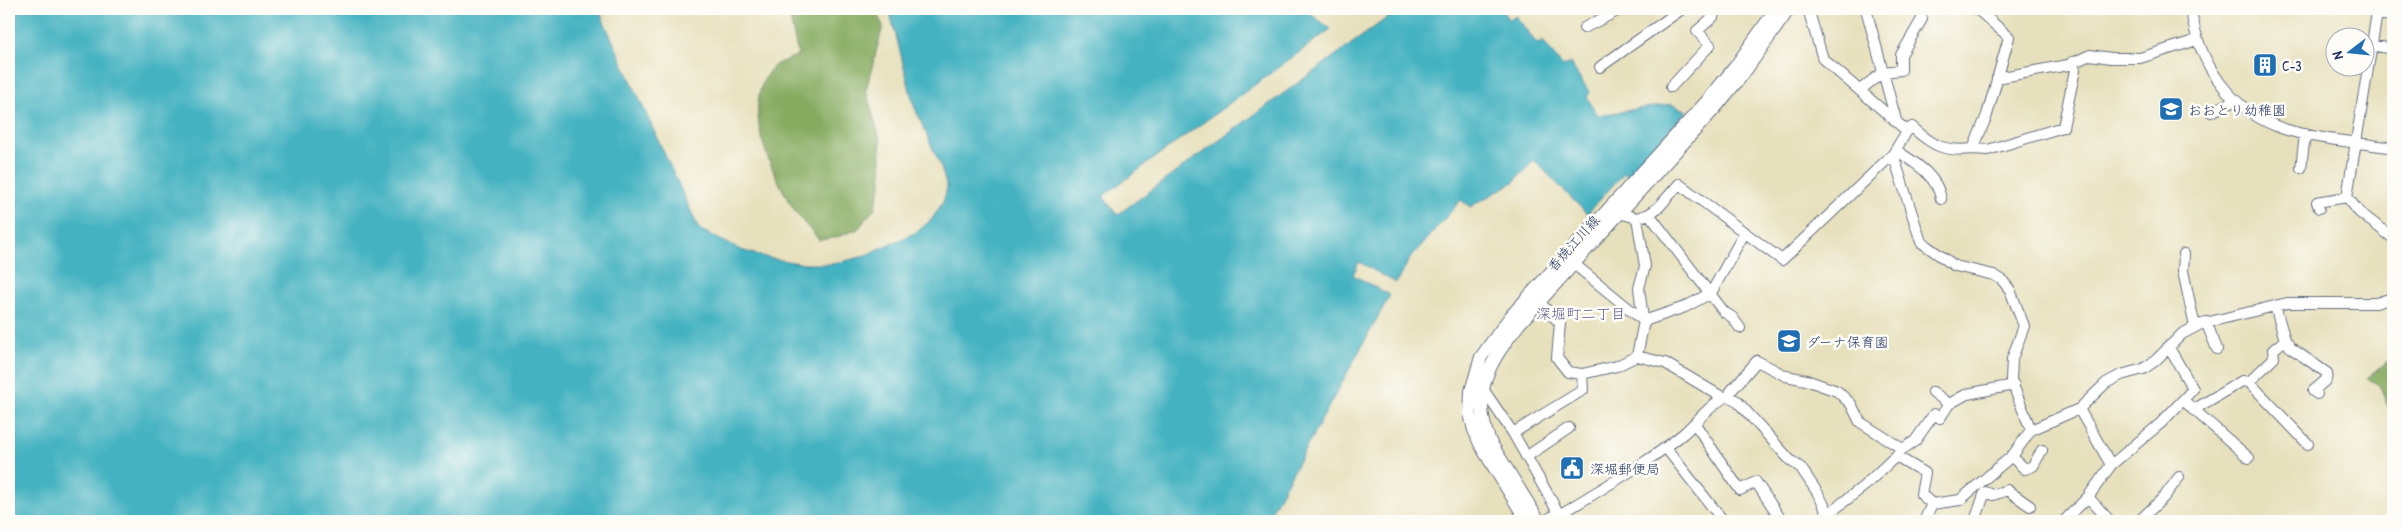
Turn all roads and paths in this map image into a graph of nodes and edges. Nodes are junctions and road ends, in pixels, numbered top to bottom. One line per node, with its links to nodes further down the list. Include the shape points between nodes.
1 (1621, 9): 13 (street)
2 (1682, 9): 19 (street)
3 (1715, 9): 23 (street, via 1713,17 1697,31 1710,45)
4 (1776, 9): 26 (main road, 香焼江川線)
5 (1789, 9): 26 (main road, 香焼江川線, via 1744,74)
6 (1808, 9): 24 (street, via 1823,59)
7 (1866, 9): 20 (street)
8 (1977, 9): 21 (street, via 2009,37)
9 (2191, 9): 15 (street)
10 (2374, 11): 11 (street); 14 (street)
11 (2393, 17)
12 (1922, 20): 20 (street, via 1901,55 1901,70)
13 (1584, 28)
14 (2372, 28)
15 (2197, 40): 18 (street, via 2140,58 2090,55); 25 (street, via 2216,80)
16 (2374, 46): 17 (street)
17 (2393, 49)
18 (2072, 62): 21 (street); 34 (street, via 2075,70 2063,127 1988,150)
19 (1600, 67)
20 (1883, 72): 24 (street); 28 (street)
21 (1997, 78): 34 (street)
22 (2366, 78): 31 (street)
23 (1671, 87)
24 (1860, 90): 28 (street)
25 (2236, 100): 27 (street); 30 (street, via 2266,120)
26 (1712, 104): 32 (main road, 香焼江川線)
27 (2211, 112)
28 (1896, 120): 29 (street)
29 (1907, 131): 34 (street, via 1912,127 1937,147); 35 (street)
30 (2305, 134): 31 (street); 36 (street)
31 (2355, 142): 33 (street); 37 (street)
32 (1672, 148): 40 (main road, 香焼江川線); 59 (main road, 香焼江川線, via 1510,317 1481,357)
33 (2393, 148)
34 (1973, 149)
35 (1894, 152): 38 (street, via 1929,173); 43 (street, via 1782,260); 62 (street, via 1921,242 1955,266 1994,275 2010,290 2024,326 2011,367)
36 (2302, 168)
37 (2347, 197): 39 (street, via 2317,202); 44 (street, via 2359,212)
38 (1942, 199)
39 (2319, 208)
40 (1619, 213): 42 (street); 46 (main road, 香焼江川線)
41 (1649, 214): 42 (street); 43 (street, via 1679,184); 47 (street)
42 (1637, 218): 51 (street, via 1645,266 1640,288)
43 (1745, 232): 47 (street)
44 (2393, 238)
45 (2184, 254): 53 (street, via 2183,271)
46 (1574, 264): 49 (main road, 香焼江川線); 51 (street)
47 (1711, 293): 51 (street, via 1685,307); 54 (street)
48 (2393, 296): 50 (street, via 2376,303 2287,303)
49 (1540, 302): 59 (main road, 香焼江川線); 60 (street, via 1560,323 1556,358 1568,372)
50 (2275, 306): 52 (street); 55 (street)
51 (1644, 320): 58 (street)
52 (2206, 322): 53 (street); 57 (street)
53 (2195, 327): 56 (street)
54 (1740, 328)
55 (2285, 340): 61 (street, via 2273,350 2274,358); 65 (street, via 2326,373 2326,380 2313,390)
56 (2168, 346): 67 (street, via 2192,389); 69 (street, via 2143,369 2106,383)
57 (2218, 349)
58 (1638, 356): 60 (street, via 1617,366); 66 (street, via 1665,363)
59 (1481, 373): 63 (main road, 香焼江川線); 73 (main road, 香焼江川線, via 1471,391 1470,406)
60 (1582, 374): 75 (street, via 1583,390)
61 (2249, 382): 70 (street, via 2242,381); 76 (street)
62 (2014, 385): 68 (street, via 1967,394); 74 (street)
63 (1483, 389): 73 (main road, 香焼江川線); 75 (street)
64 (1933, 392): 68 (street)
65 (2317, 394)
66 (1725, 397): 71 (street); 79 (street, via 1757,361 1786,376 1831,388 1851,404 1860,422); 90 (street, via 1738,401 1790,460 1801,468 1824,503)
67 (2183, 400): 70 (street); 83 (street)
68 (1949, 404): 79 (street, via 1940,418 1934,414 1915,440)
69 (2079, 409): 74 (street); 83 (street)
70 (2193, 410): 82 (street)
71 (1695, 424): 77 (street); 94 (street, via 1740,490 1756,482)
72 (1569, 428): 81 (street)
73 (1479, 429): 91 (main road, 香焼江川線, via 1480,446); 92 (main road, 香焼江川線)
74 (2031, 430): 80 (street)
75 (1513, 433): 81 (street)
76 (2308, 444)
77 (1666, 448): 88 (street, via 1561,514); 89 (street)
78 (2042, 450): 80 (street, via 2032,466 2025,469)
79 (1899, 453): 86 (street, via 1925,473 1921,494); 90 (street)
80 (2011, 456): 86 (street, via 1960,500)
81 (1526, 457): 88 (street)
82 (2250, 458)
83 (2111, 465): 85 (street)
84 (2180, 477): 99 (street)
85 (2088, 498): 97 (street); 98 (street)
86 (1932, 504): 95 (street)
87 (2030, 506): 96 (street, via 2008,490 1993,495 1985,492)
88 (1561, 517): 93 (street)
89 (1721, 518)
90 (1829, 518)
91 (1527, 521)
92 (1539, 521)
93 (1546, 521)
94 (1782, 521)
95 (1924, 521)
96 (1975, 521)
97 (2064, 521)
98 (2110, 521)
99 (2139, 521)

